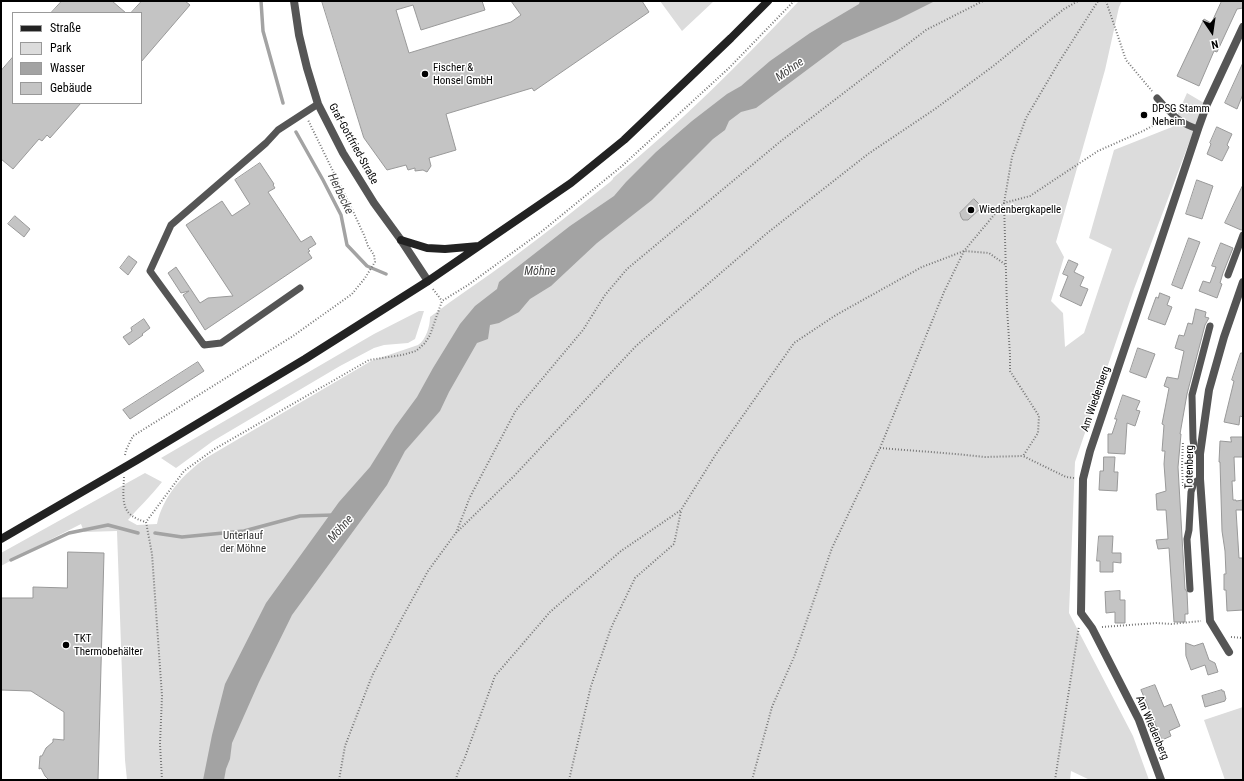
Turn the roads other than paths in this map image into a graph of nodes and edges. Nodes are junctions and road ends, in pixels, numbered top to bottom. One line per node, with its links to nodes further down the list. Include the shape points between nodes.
1 (294, 1): 5 (street, Graf-Gottfried-Straße, via 299,35)
2 (768, 1): 9 (main road, via 624,140 571,183)
3 (1243, 27): 6 (street, Am Wiedenberg)
4 (1158, 98): 6 (lane, via 1178,121)
5 (318, 104): 8 (street, Graf-Gottfried-Straße, via 343,153); 13 (lane, via 278,130 171,226 150,271 204,345 221,343)
6 (1198, 129): 20 (street, Am Wiedenberg, via 1090,451 1083,479 1081,613 1092,628 1139,720)
7 (1243, 235): 10 (lane)
8 (401, 240): 9 (main road, via 427,248); 11 (street, Graf-Gottfried-Straße)
9 (480, 246): 11 (main road)
10 (1228, 275)
11 (428, 281): 17 (main road, via 305,359)
12 (1243, 282): 15 (street, Totenberg, via 1209,390)
13 (300, 288)
14 (1210, 326): 15 (lane, via 1192,395 1194,447)
15 (1200, 454): 16 (street, Totenberg)
16 (1200, 479): 18 (lane, via 1194,483 1191,492 1187,539); 19 (street, Totenberg, via 1210,620)
17 (1, 539)
18 (1190, 589)
19 (1229, 652)
20 (1161, 780)

